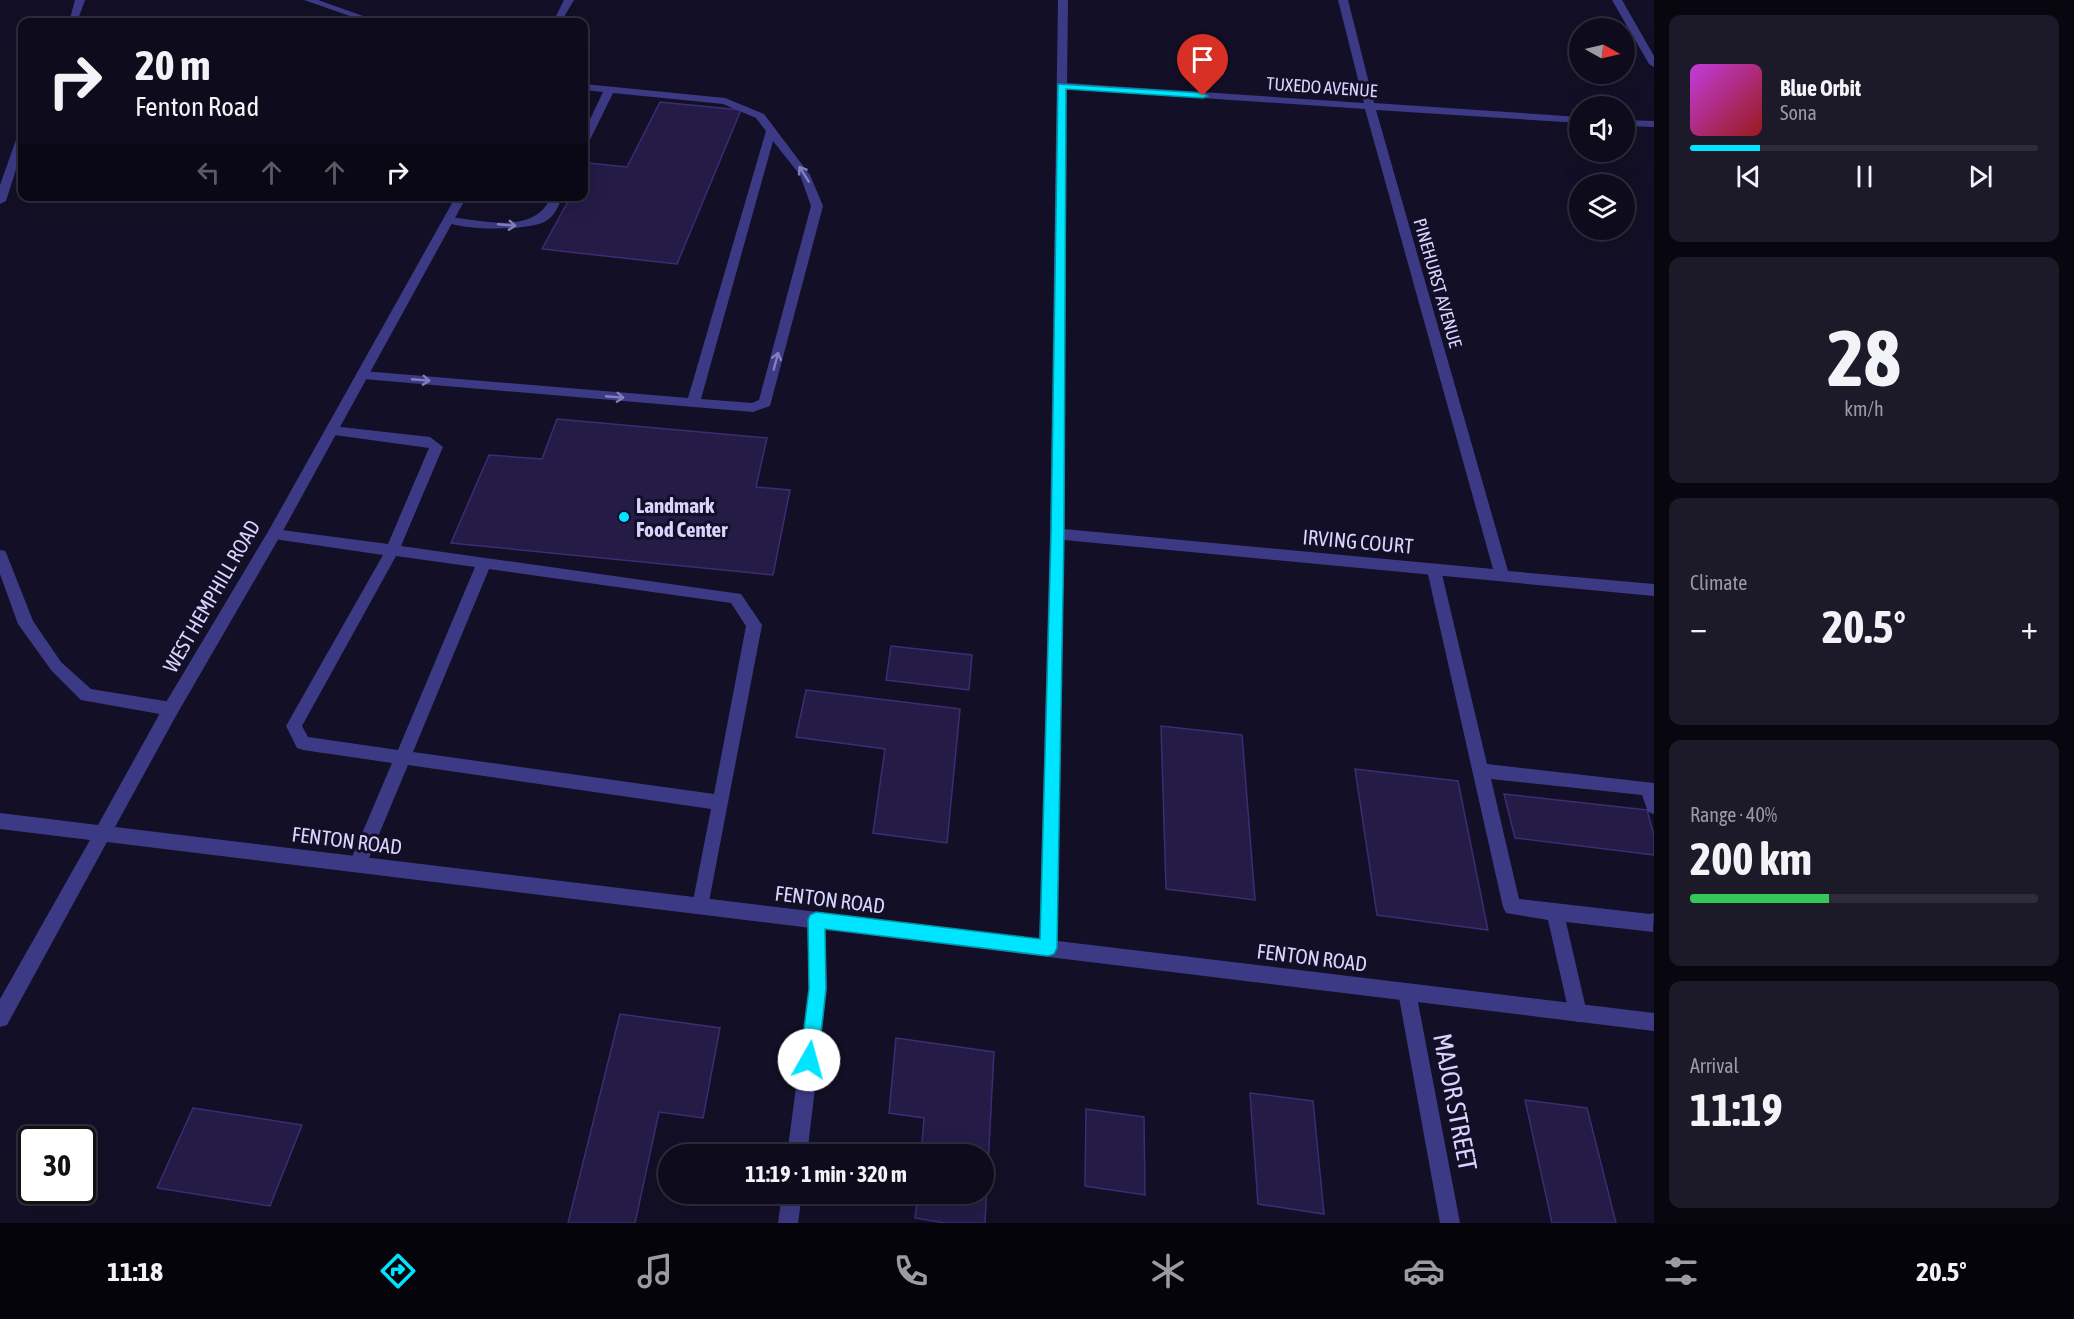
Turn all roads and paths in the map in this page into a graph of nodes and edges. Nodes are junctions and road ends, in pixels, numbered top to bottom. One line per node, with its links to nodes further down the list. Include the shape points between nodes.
1 (80, 0): 7 (street)
2 (309, 0): 8 (street)
3 (569, 0): 9 (street)
4 (1064, 0): 11 (street)
5 (1342, 0): 14 (street, PINEHURST AVENUE)
6 (1617, 0): 10 (street)
7 (74, 18)
8 (363, 18)
9 (559, 18)
10 (1654, 64)
11 (1062, 86): 14 (street, TUXEDO AVENUE); 29 (street)
12 (588, 87): 13 (street)
13 (609, 90): 18 (street, via 725,101 760,116); 19 (street)
14 (1370, 106): 15 (street, TUXEDO AVENUE); 34 (street, PINEHURST AVENUE)
15 (1569, 119)
16 (1635, 123): 17 (street)
17 (1654, 124)
18 (771, 131): 26 (street); 26 (street, one-way to 18, via 753,408 765,403 817,206 804,173)
19 (588, 134)
20 (18, 149): 21 (street)
21 (0, 201)
22 (459, 201): 24 (street, WEST HEMPHILL ROAD)
23 (555, 201): 24 (street, one-way to 23, via 521,226 536,223 549,213)
24 (449, 220): 25 (street, WEST HEMPHILL ROAD)
25 (363, 375): 26 (street, one-way to 26); 27 (street, WEST HEMPHILL ROAD)
26 (693, 403)
27 (332, 431): 28 (street, WEST HEMPHILL ROAD); 30 (street, via 430,442 436,447)
28 (274, 534): 30 (street); 36 (street, WEST HEMPHILL ROAD)
29 (1058, 534): 33 (street, IRVING COURT); 48 (street)
30 (392, 551): 32 (street); 37 (street, via 294,726 303,743)
31 (0, 555): 36 (street, via 26,624 56,666 87,695)
32 (484, 563): 37 (street); 39 (street, via 736,598 754,625)
33 (1434, 570): 34 (street, IRVING COURT); 38 (street)
34 (1502, 576): 35 (street, IRVING COURT)
35 (1654, 590)
36 (171, 709): 42 (street, WEST HEMPHILL ROAD)
37 (403, 758): 39 (street); 43 (street)
38 (1481, 771): 40 (street, via 1648,788); 45 (street, via 1512,908)
39 (721, 803): 44 (street)
40 (1654, 807)
41 (0, 821): 42 (street, FENTON ROAD)
42 (102, 833): 43 (street, FENTON ROAD); 51 (street, WEST HEMPHILL ROAD)
43 (358, 864): 44 (street, FENTON ROAD)
44 (701, 906): 46 (street, FENTON ROAD)
45 (1555, 912): 47 (street); 50 (street)
46 (816, 920): 48 (street, FENTON ROAD); 53 (street, via 818,989)
47 (1654, 921)
48 (1048, 948): 49 (street, FENTON ROAD)
49 (1407, 992): 50 (street, FENTON ROAD); 56 (street, MAJOR STREET)
50 (1578, 1013): 52 (street, FENTON ROAD)
51 (0, 1018)
52 (1654, 1022)
53 (798, 1144)
54 (791, 1204): 55 (street)
55 (788, 1223)
56 (1450, 1223)

